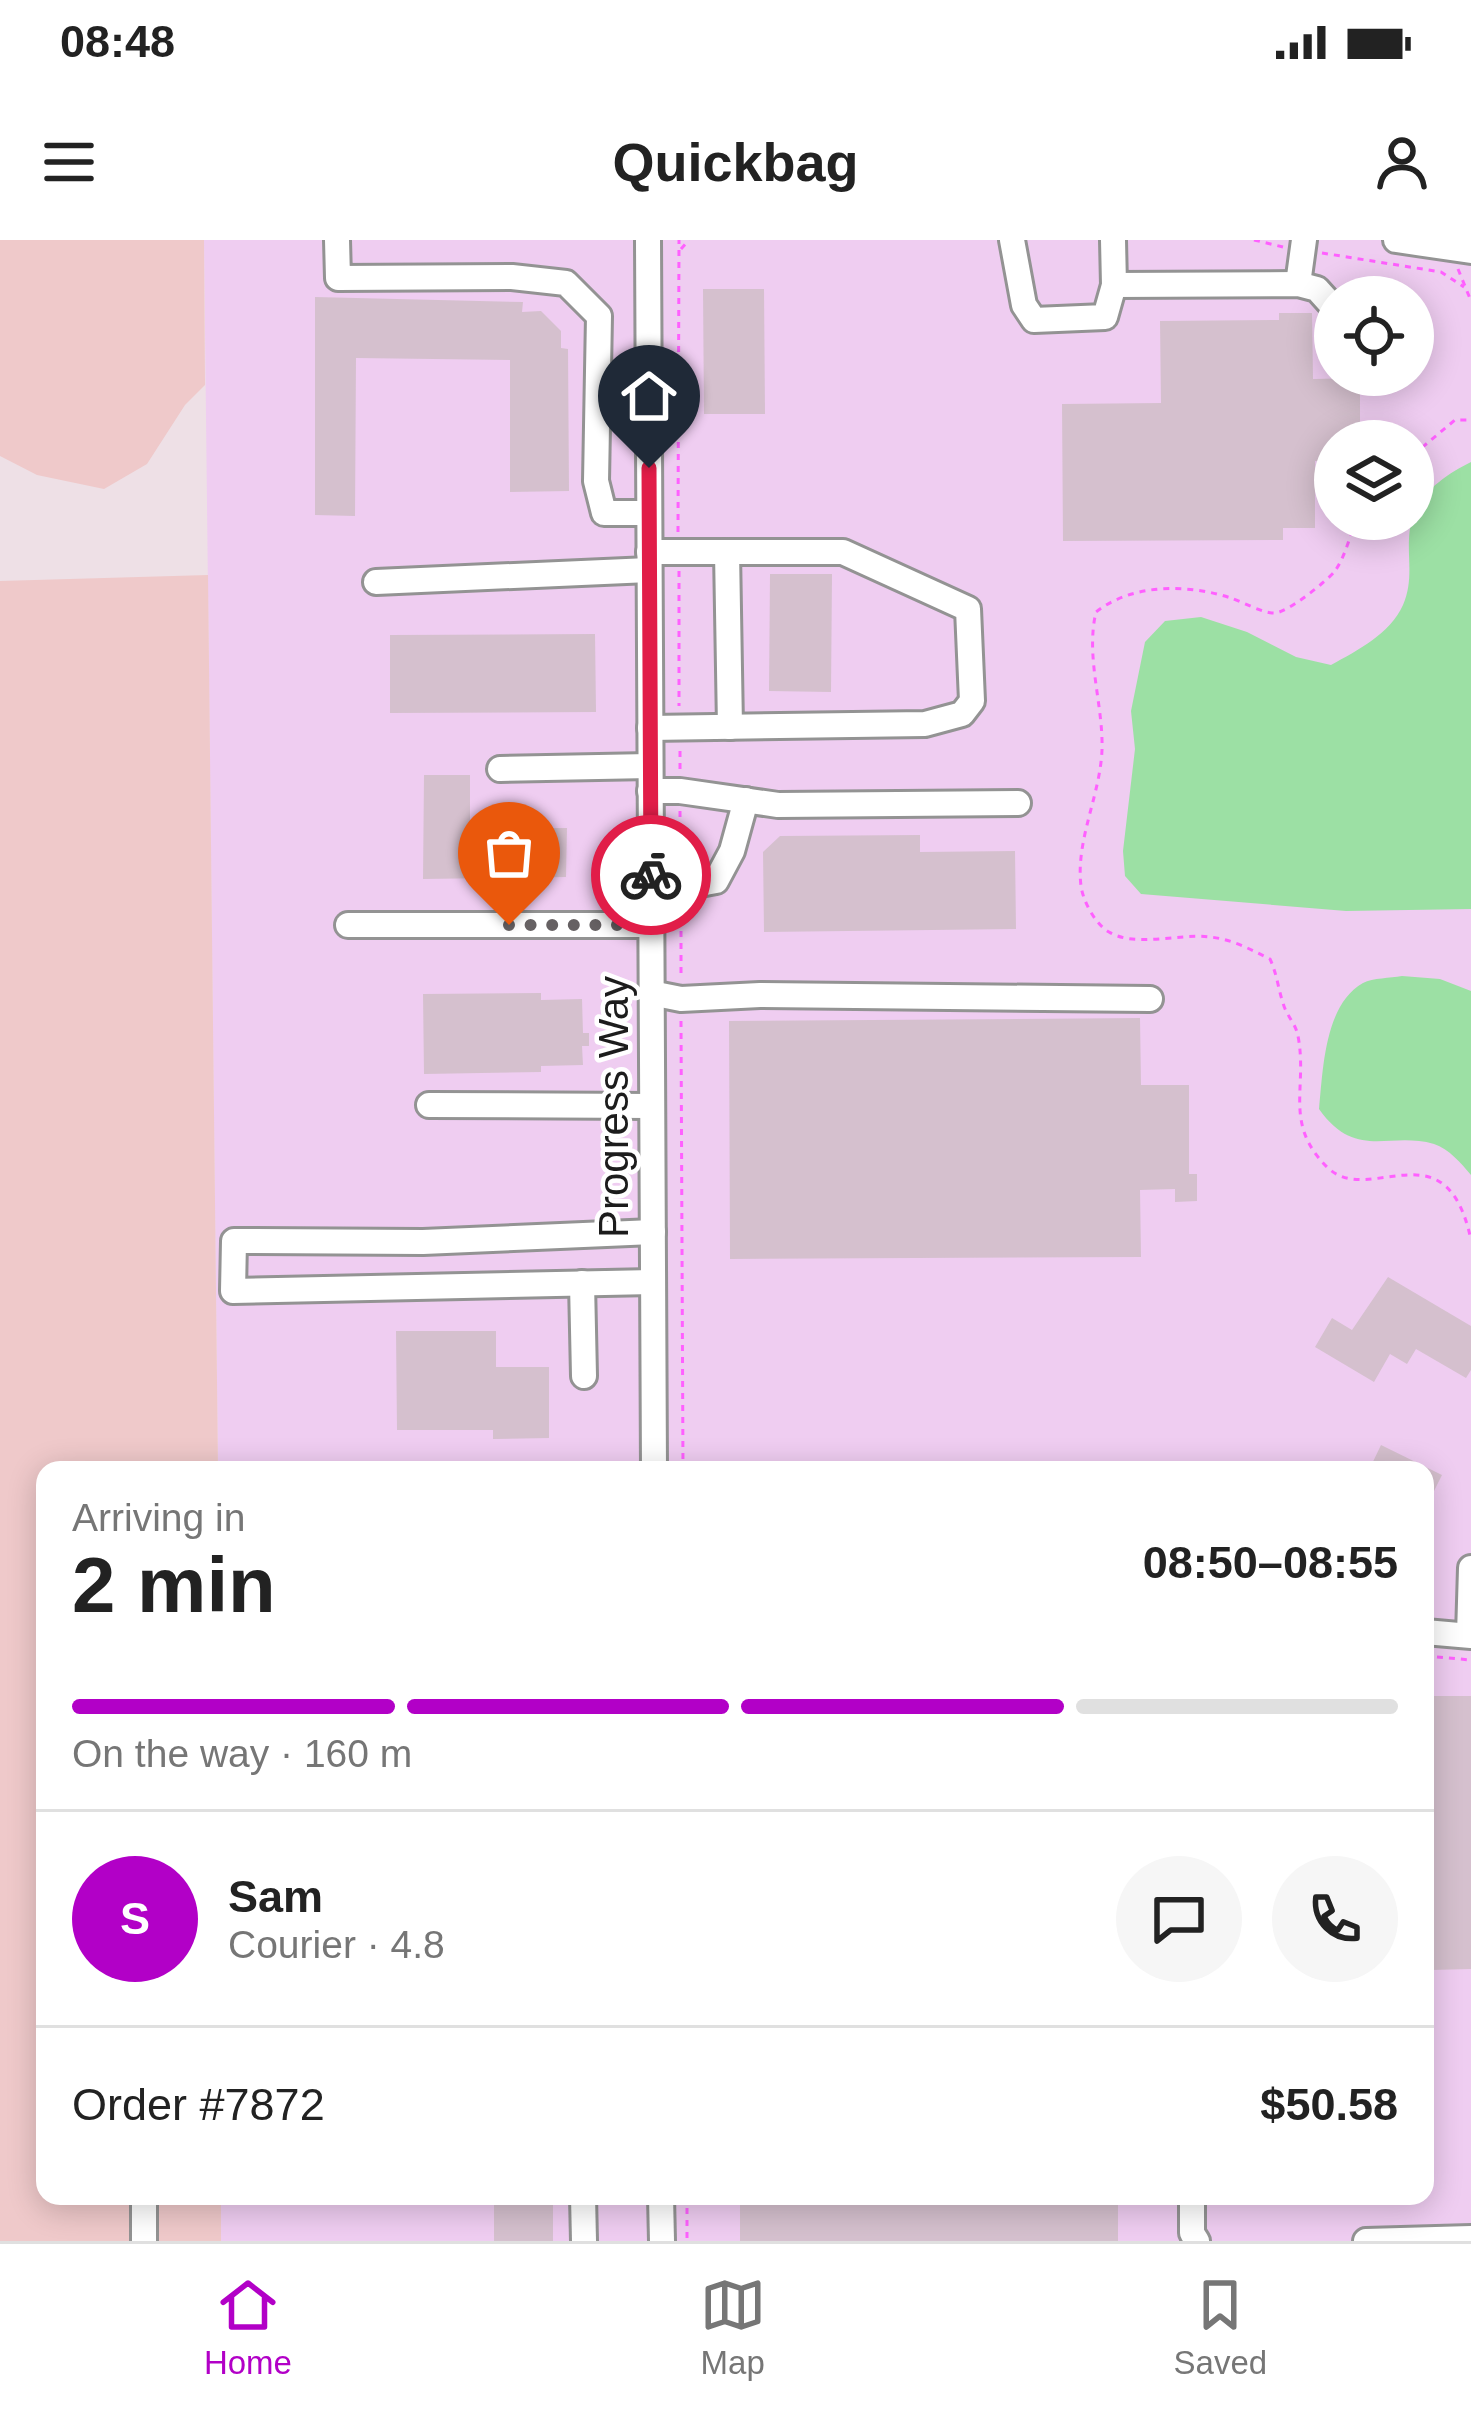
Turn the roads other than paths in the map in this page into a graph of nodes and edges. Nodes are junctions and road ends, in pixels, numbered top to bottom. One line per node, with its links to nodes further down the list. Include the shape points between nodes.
1 (337, 240): 11 (street, via 338,278 566,283 599,316 596,482 604,513)
2 (648, 240): 11 (street, Progress Way)
3 (1012, 240): 9 (street, via 1034,320 1105,317)
4 (1113, 240): 9 (street)
5 (1396, 240): 7 (street)
6 (1304, 245): 8 (street)
7 (1465, 261)
8 (1298, 284): 9 (street); 10 (street)
9 (1114, 285)
10 (1314, 288)
11 (649, 513): 13 (street, Progress Way)
12 (727, 552): 13 (street); 15 (street); 15 (street, via 843,552 968,609 972,701 962,714 925,724)
13 (649, 561): 14 (street); 16 (street, Progress Way)
14 (376, 582)
15 (730, 727): 16 (street)
16 (650, 728): 18 (street, Progress Way)
17 (500, 769): 18 (street)
18 (650, 778): 19 (street); 21 (street, Progress Way)
19 (746, 800): 20 (street); 21 (street, via 716,881)
20 (1018, 803)
21 (651, 892): 23 (street, Progress Way)
22 (348, 925): 23 (street)
23 (651, 925): 24 (street, Progress Way)
24 (651, 993): 25 (street); 27 (street, Progress Way)
25 (1150, 999)
26 (429, 1105): 27 (street)
27 (652, 1106): 28 (street, Progress Way)
28 (653, 1232): 29 (street); 30 (street, Progress Way)
29 (429, 1241): 32 (street); 32 (street, via 234,1241 232,1291)
30 (653, 1282): 31 (street); 34 (street, Progress Way)
31 (582, 1283): 32 (street); 33 (street)
32 (433, 1287)
33 (584, 1376)
34 (654, 1461)
35 (1471, 1568): 37 (street)
36 (1434, 1634): 37 (street)
37 (1470, 1644)
38 (144, 2205): 43 (street)
39 (583, 2205): 44 (street)
40 (661, 2205): 45 (street)
41 (1192, 2205): 46 (street)
42 (1471, 2239): 47 (street)
43 (144, 2241)
44 (584, 2241)
45 (662, 2241)
46 (1197, 2241)
47 (1366, 2241)

